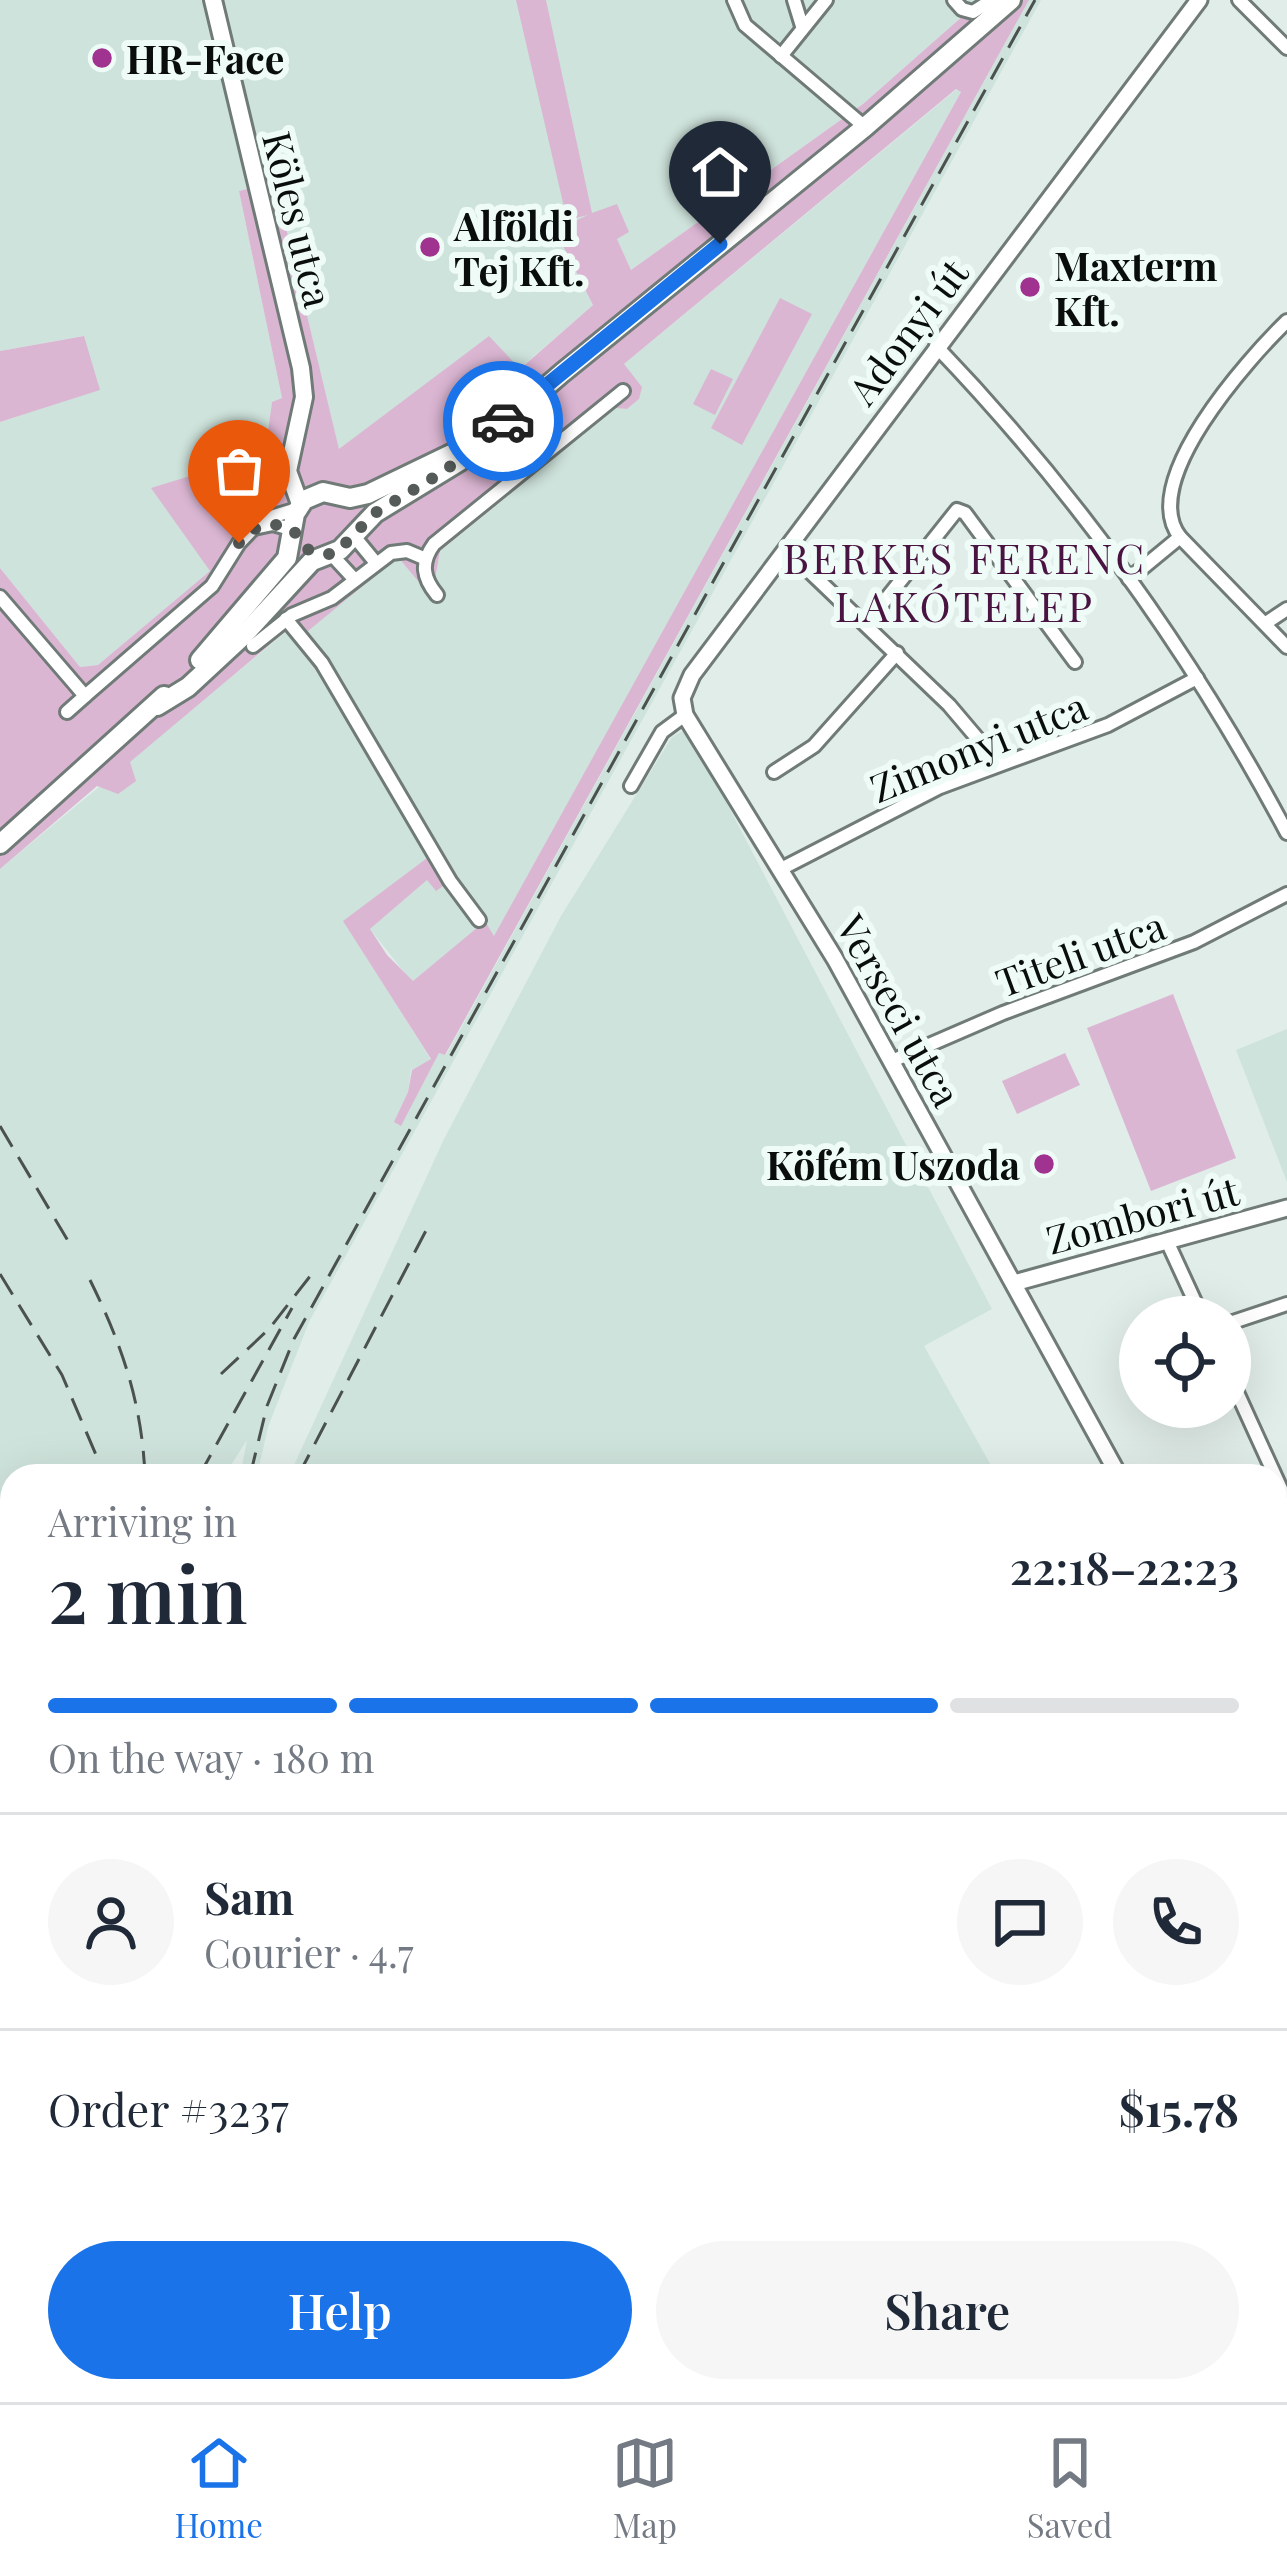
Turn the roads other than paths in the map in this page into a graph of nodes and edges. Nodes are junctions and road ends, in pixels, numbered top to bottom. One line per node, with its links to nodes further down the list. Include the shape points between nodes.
1 (213, 0): 19 (main road, Köles utca, via 304,381 294,455)
2 (734, 0): 12 (street, via 745,25)
3 (794, 0): 10 (street)
4 (826, 0): 10 (street)
5 (954, 0): 6 (street, via 973,12)
6 (992, 0)
7 (1011, 0): 13 (main road)
8 (1199, 0): 15 (street, Adonyi út)
9 (1239, 0): 11 (street)
10 (802, 26): 12 (street)
11 (1287, 48)
12 (781, 56): 13 (street)
13 (865, 127): 17 (main road)
14 (1287, 321): 23 (street, via 1220,397 1179,471 1168,502)
15 (936, 346): 24 (street, Adonyi út); 28 (street, via 1016,433)
16 (623, 391): 26 (street)
17 (496, 427): 18 (main road, via 392,483); 22 (main road)
18 (342, 497): 19 (main road); 22 (main road, via 354,514)
19 (304, 502): 20 (street); 21 (main road)
20 (253, 528): 21 (street); 41 (street, via 212,586)
21 (294, 532): 25 (main road, via 307,549); 42 (main road, via 276,573)
22 (354, 533): 25 (main road); 27 (street)
23 (1180, 537): 28 (street); 35 (street)
24 (785, 549): 34 (street); 43 (street, Adonyi út, via 692,675)
25 (326, 554): 29 (street); 42 (main road, via 188,687)
26 (425, 559): 27 (street, via 399,550); 30 (street)
27 (376, 563): 29 (street)
28 (1129, 579): 40 (street)
29 (355, 580): 33 (street)
30 (437, 596)
31 (0, 597): 41 (street)
32 (1287, 609): 35 (street)
33 (286, 619): 36 (street); 52 (street, via 322,664)
34 (867, 623): 38 (street); 39 (street, via 957,510)
35 (1266, 623): 37 (street)
36 (254, 646)
37 (1287, 647)
38 (897, 653): 45 (street); 46 (street, via 814,746)
39 (1075, 662)
40 (1197, 678): 45 (street, Zimonyi utca, via 1139,712); 48 (street)
41 (85, 696): 44 (street)
42 (157, 706): 49 (main road)
43 (684, 711): 47 (street); 50 (street, Verseci utca)
44 (67, 712)
45 (999, 764): 50 (street, Zimonyi utca)
46 (774, 772)
47 (631, 786)
48 (1287, 832)
49 (0, 844)
50 (781, 868): 53 (street, Verseci utca)
51 (1287, 894): 53 (street, Titeli utca, via 1195,942)
52 (479, 920)
53 (892, 1061): 56 (street, Verseci utca)
54 (1287, 1208): 55 (street, Zombori út)
55 (1167, 1241): 56 (street, Zombori út); 57 (street)
56 (1014, 1283): 61 (street, Verseci utca)
57 (1192, 1296)
58 (1287, 1304): 59 (street)
59 (1251, 1316)
60 (1251, 1423): 62 (street)
61 (1112, 1464)
62 (1270, 1464)

